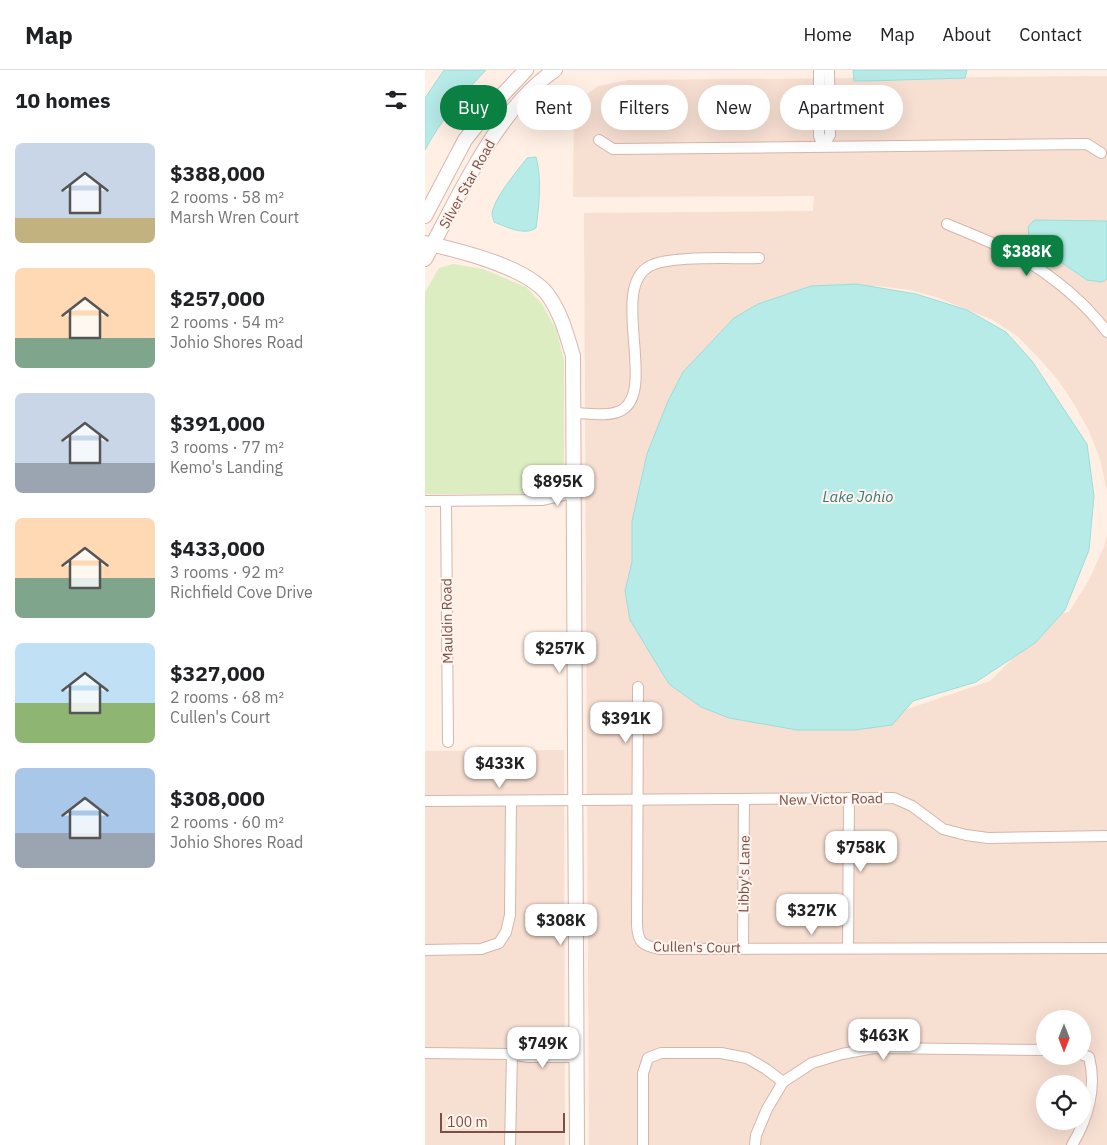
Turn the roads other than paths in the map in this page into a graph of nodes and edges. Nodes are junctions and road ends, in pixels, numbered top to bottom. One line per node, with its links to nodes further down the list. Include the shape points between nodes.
1 (526, 70): 7 (street, Silver Star Road, via 465,140)
2 (555, 70): 9 (street, Silver Star Road, via 519,103 490,140)
3 (824, 71): 5 (street, via 819,136)
4 (599, 140): 5 (street, via 613,149)
5 (823, 146): 6 (street, via 1087,144)
6 (1101, 153)
7 (425, 216)
8 (947, 224): 12 (street, via 1016,254 1059,282)
9 (429, 244): 11 (street, Silver Star Road); 13 (street, via 499,264 526,276 549,296 564,325 573,356)
10 (759, 258): 13 (street, via 668,260 648,267 637,279 633,297 635,386 631,401 620,411 606,414)
11 (425, 259)
12 (1107, 332)
13 (574, 412): 14 (street)
14 (573, 494): 16 (street, via 543,500); 20 (street)
15 (425, 501): 16 (street)
16 (446, 501): 18 (street, Mauldin Road)
17 (638, 687): 24 (street, Cullen's Court)
18 (448, 742)
19 (849, 798): 21 (street, New Victor Road); 25 (street, New Victor Road, via 894,798 912,806 943,829 966,835 988,838); 26 (street)
20 (575, 800): 23 (street, New Victor Road); 24 (street, New Victor Road); 31 (street)
21 (745, 800): 24 (street, New Victor Road); 28 (street, Libby's Lane)
22 (425, 801): 23 (street, New Victor Road)
23 (511, 801): 29 (street, via 507,932 499,944 481,949)
24 (638, 801): 28 (street, Cullen's Court, via 638,937 645,946 659,949)
25 (1107, 836)
26 (848, 948): 27 (street, Cullen's Court); 28 (street, Cullen's Court)
27 (1107, 948)
28 (743, 949)
29 (425, 950)
30 (1036, 1050): 35 (street, via 874,1048 812,1063)
31 (576, 1051): 33 (street, via 528,1046); 37 (street)
32 (425, 1053): 33 (street)
33 (512, 1054): 36 (street)
34 (1091, 1065): 40 (street, via 1091,1099 1081,1131)
35 (783, 1082): 38 (street, via 747,1058 721,1053 661,1053 648,1058 643,1073); 39 (street, via 767,1109)
36 (510, 1145)
37 (577, 1145)
38 (643, 1145)
39 (755, 1145)
40 (1072, 1145)

